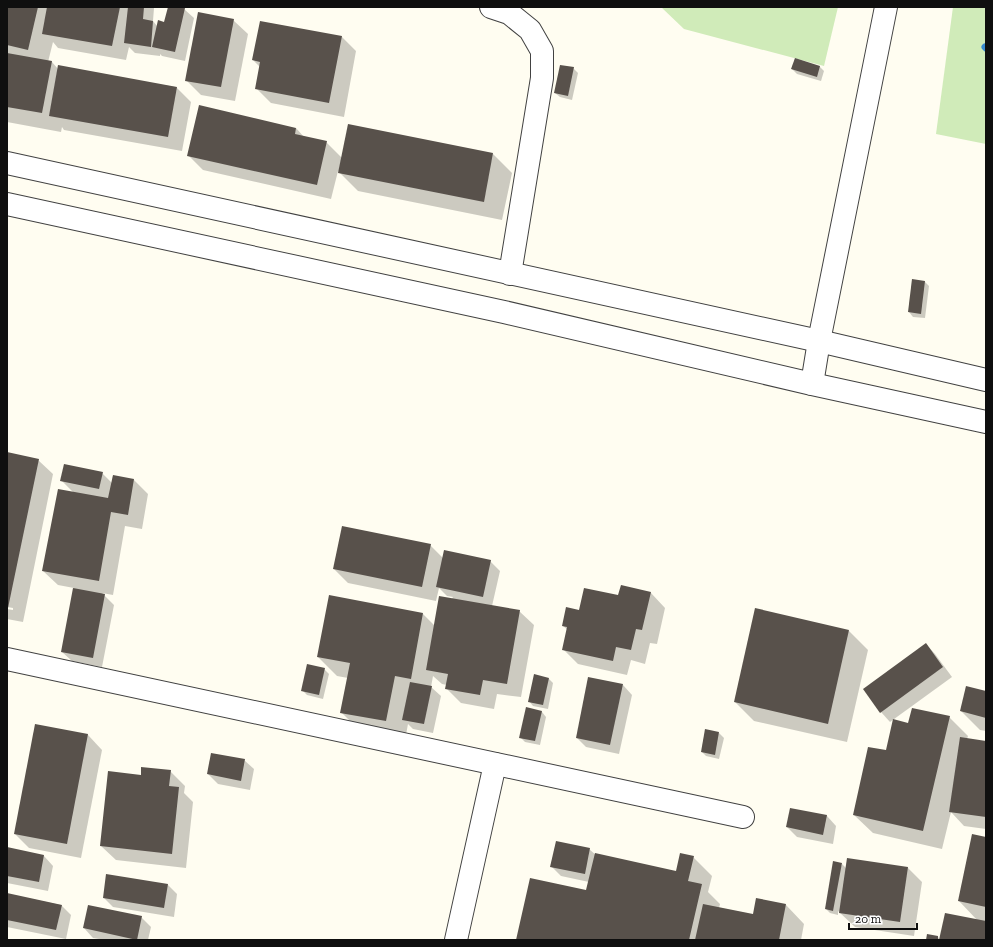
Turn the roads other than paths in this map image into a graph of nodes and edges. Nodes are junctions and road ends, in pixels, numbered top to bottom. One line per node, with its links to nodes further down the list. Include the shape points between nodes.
1 (491, 7): 5 (street, via 509,13 530,30 542,51 542,78)
2 (886, 7): 6 (street)
3 (7, 162): 5 (street)
4 (7, 204): 8 (street, via 504,312)
5 (510, 274): 6 (street)
6 (819, 341): 7 (street); 8 (street)
7 (986, 380)
8 (812, 384): 9 (street)
9 (986, 422)
10 (7, 659): 11 (street)
11 (495, 764): 12 (street); 13 (street)
12 (743, 817)
13 (456, 940)

